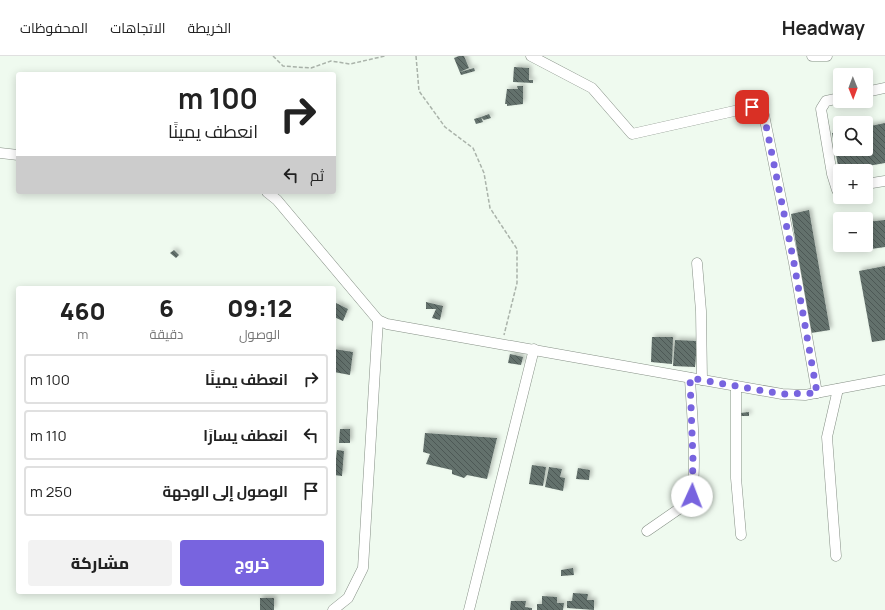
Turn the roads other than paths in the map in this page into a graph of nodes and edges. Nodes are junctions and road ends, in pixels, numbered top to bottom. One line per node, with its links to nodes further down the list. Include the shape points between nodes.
1 (531, 56): 21 (street, via 592,88 632,134 752,107 760,109 764,115 794,263)
2 (812, 56): 3 (street)
3 (827, 56)
4 (885, 88): 5 (street)
5 (873, 91)
6 (833, 100): 9 (street, via 826,101 821,109)
7 (0, 153): 8 (street)
8 (16, 155)
9 (833, 177)
10 (885, 181): 11 (street)
11 (873, 183)
12 (270, 194): 14 (street)
13 (697, 263): 17 (street)
14 (378, 320): 15 (street, via 387,324); 25 (street, via 364,568 348,598)
15 (534, 349): 16 (street); 26 (street)
16 (690, 378): 17 (street); 22 (street, via 692,496 689,502)
17 (702, 380): 19 (street)
18 (885, 380): 20 (street)
19 (736, 386): 21 (street, via 782,394); 23 (street, via 736,478)
20 (838, 389): 21 (street); 24 (street, via 827,437)
21 (817, 393)
22 (647, 531)
23 (741, 536)
24 (836, 556)
25 (332, 610)
26 (469, 610)

